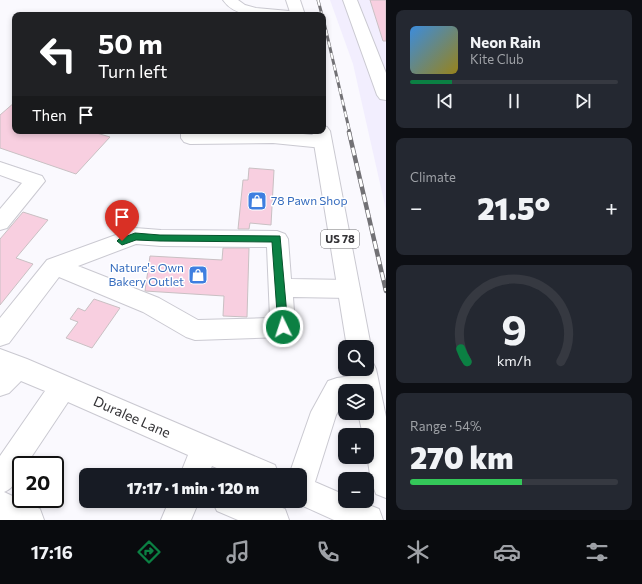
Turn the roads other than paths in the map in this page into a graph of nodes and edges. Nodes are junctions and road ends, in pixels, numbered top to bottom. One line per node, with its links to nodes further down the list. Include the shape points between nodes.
1 (230, 0): 4 (main road, via 235,6)
2 (293, 0): 5 (main road)
3 (350, 0): 6 (main road)
4 (259, 12)
5 (297, 12)
6 (386, 95)
7 (190, 134): 8 (main road, via 190,138)
8 (272, 134): 9 (main road)
9 (322, 137): 14 (main road, US 78)
10 (0, 168): 11 (main road, via 35,181)
11 (0, 223)
12 (55, 266): 13 (main road, via 135,236 276,239); 13 (main road, via 151,305 195,330 283,327); 15 (main road)
13 (280, 288): 14 (main road)
14 (349, 289): 16 (main road, US 78)
15 (0, 336)
16 (358, 340)
17 (6, 370): 19 (main road, Duralee Lane)
18 (365, 377): 23 (main road, via 336,389 324,412); 25 (main road)
19 (63, 387): 20 (main road, Duralee Lane); 24 (main road)
20 (205, 449): 21 (main road); 22 (main road, Duralee Lane)
21 (197, 468)
22 (249, 468)
23 (305, 468)
24 (0, 480)
25 (386, 484)
26 (307, 493): 33 (main road)
27 (0, 505): 30 (main road)
28 (181, 508): 31 (main road)
29 (244, 508): 32 (main road)
30 (29, 520)
31 (176, 520)
32 (274, 520)
33 (368, 520)

